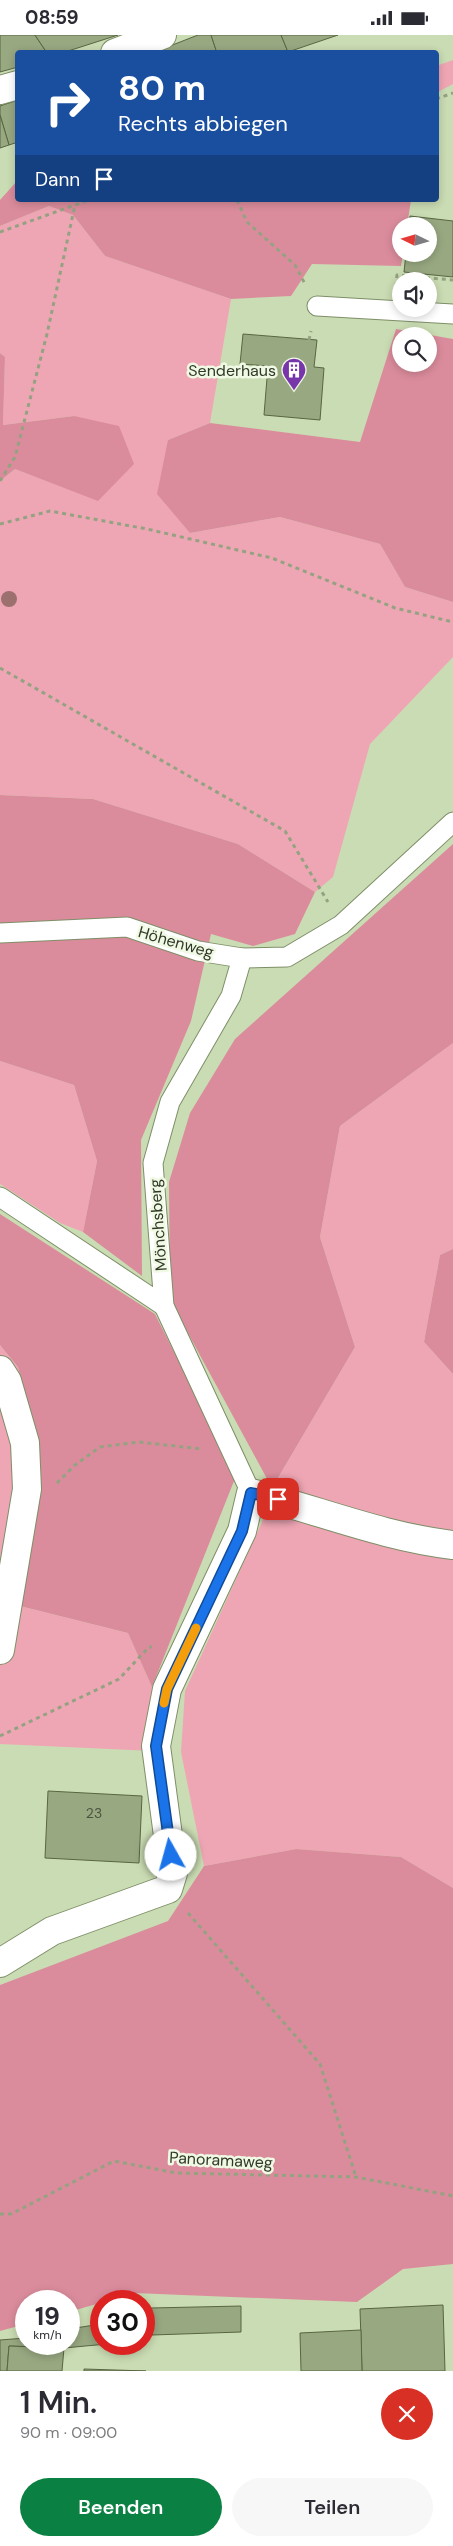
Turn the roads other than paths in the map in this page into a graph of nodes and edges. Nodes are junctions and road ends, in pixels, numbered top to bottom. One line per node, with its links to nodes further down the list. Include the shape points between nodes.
1 (162, 35): 2 (street)
2 (123, 50)
3 (15, 86): 4 (street)
4 (0, 90)
5 (317, 306): 6 (lane)
6 (453, 314)
7 (453, 822): 9 (lane, Höhenweg, via 341,925 287,957)
8 (0, 933): 9 (lane, Höhenweg, via 127,927 198,951)
9 (242, 958): 11 (lane, Mönchsberg, via 231,996 170,1102 153,1163)
10 (0, 1197): 11 (lane)
11 (164, 1306): 13 (lane, Mönchsberg)
12 (0, 1370): 15 (street, via 7,1381 25,1443 27,1481)
13 (251, 1493): 14 (street, via 386,1532); 16 (street, via 242,1531 167,1689 156,1746 173,1873 168,1889 52,1931)
14 (453, 1545)
15 (0, 1649)
16 (0, 1963)

